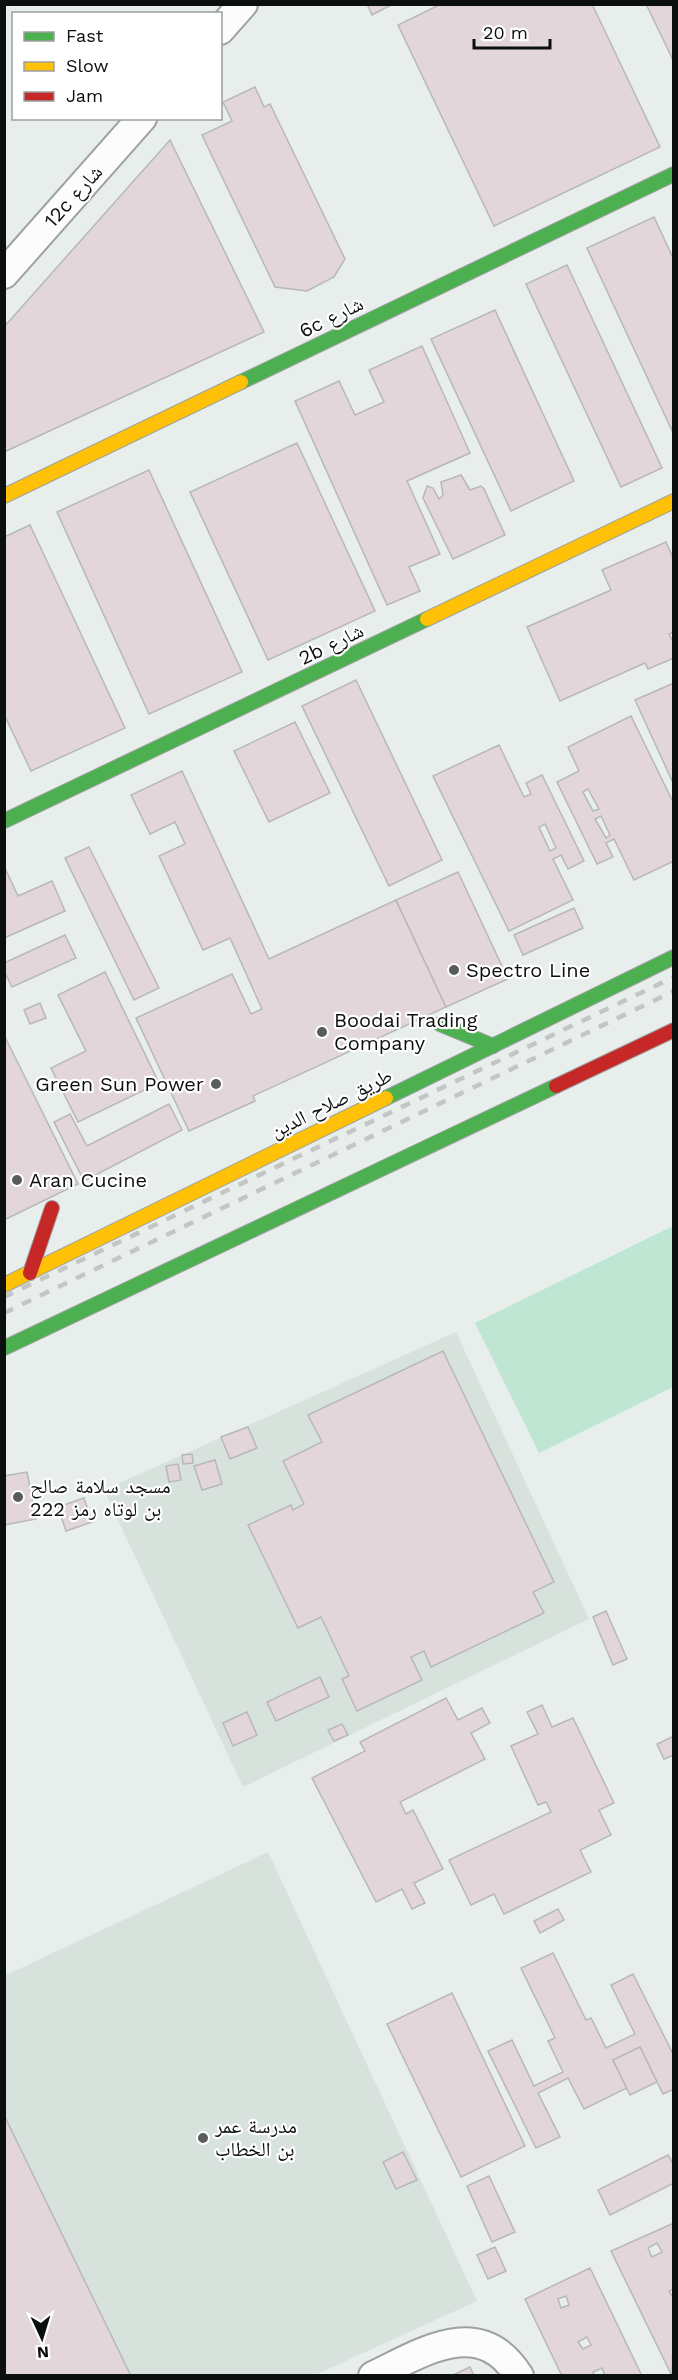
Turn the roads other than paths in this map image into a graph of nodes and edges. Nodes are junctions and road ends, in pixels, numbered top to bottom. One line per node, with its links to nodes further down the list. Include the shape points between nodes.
1 (243, 4): 2 (street)
2 (222, 28)
3 (140, 120): 5 (street, 12c شارع)
4 (674, 174): 6 (main road, 6c شارع)
5 (4, 274)
6 (4, 496)
7 (674, 501): 8 (main road, 2b شارع)
8 (4, 821)
9 (674, 957): 12 (main road, طريق صلاح الدين)
10 (440, 1023): 12 (main road)
11 (674, 1030): 16 (main road)
12 (493, 1046): 14 (main road, طريق صلاح الدين)
13 (52, 1208): 14 (main road)
14 (30, 1273): 15 (main road, طريق صلاح الدين)
15 (4, 1285)
16 (4, 1348)
17 (373, 2376): 18 (street, via 445,2343 481,2343 497,2350)
18 (519, 2376)

